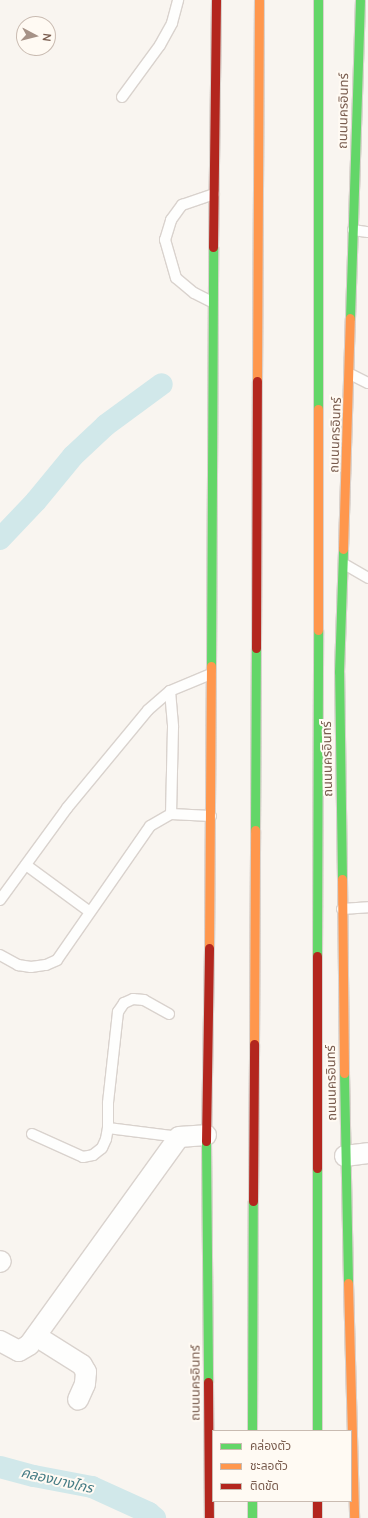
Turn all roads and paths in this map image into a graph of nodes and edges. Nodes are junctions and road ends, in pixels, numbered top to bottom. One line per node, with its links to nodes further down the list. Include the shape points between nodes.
1 (178, 0): 7 (lane, via 172,23 160,45)
2 (216, 0): 8 (main road, ถนนนครอินทร์)
3 (259, 0): 36 (main road)
4 (318, 0): 37 (main road, ถนนนครอินทร์)
5 (360, 0): 6 (main road, ถนนนครอินทร์)
6 (363, 31): 9 (main road, ถนนนครอินทร์)
7 (122, 97)
8 (214, 194): 11 (main road, ถนนนครอินทร์); 11 (lane, via 182,205 171,220 165,240 176,278 194,293)
9 (353, 230): 10 (lane); 12 (main road, ถนนนครอินทร์)
10 (368, 232)
11 (212, 302): 16 (main road, ถนนนครอินทร์)
12 (350, 374): 13 (lane); 14 (main road, ถนนนครอินทร์)
13 (368, 383)
14 (344, 564): 15 (lane); 23 (main road, ถนนนครอินทร์, via 340,672)
15 (368, 578)
16 (211, 674): 17 (lane); 19 (main road, ถนนนครอินทร์)
17 (170, 691): 18 (lane, via 173,727); 20 (lane, via 134,726 67,808)
18 (171, 814): 19 (lane); 24 (lane, via 150,826)
19 (211, 816): 29 (main road, ถนนนครอินทร์)
20 (26, 865): 21 (lane); 24 (lane)
21 (0, 900)
22 (368, 907): 23 (lane)
23 (342, 909): 32 (main road, ถนนนครอินทร์)
24 (90, 912): 25 (lane, via 57,960 31,967 18,965)
25 (0, 955)
26 (169, 1014): 27 (lane, via 144,1000 133,999 124,1004 118,1012 108,1103)
27 (108, 1128): 28 (lane, via 102,1148 93,1155 83,1157); 30 (lane)
28 (32, 1134)
29 (206, 1135): 30 (street); 42 (main road, ถนนนครอินทร์)
30 (179, 1137): 33 (street)
31 (368, 1153): 32 (street)
32 (345, 1156): 38 (main road, ถนนนครอินทร์)
33 (36, 1336): 34 (street, via 25,1349 19,1351); 35 (street, via 82,1365 86,1372 85,1384)
34 (0, 1341)
35 (78, 1400)
36 (252, 1430)
37 (317, 1430)
38 (352, 1430)
39 (352, 1438): 45 (main road, ถนนนครอินทร์)
40 (252, 1502): 43 (main road)
41 (317, 1502): 44 (main road)
42 (209, 1518)
43 (252, 1518)
44 (317, 1518)
45 (354, 1518)

